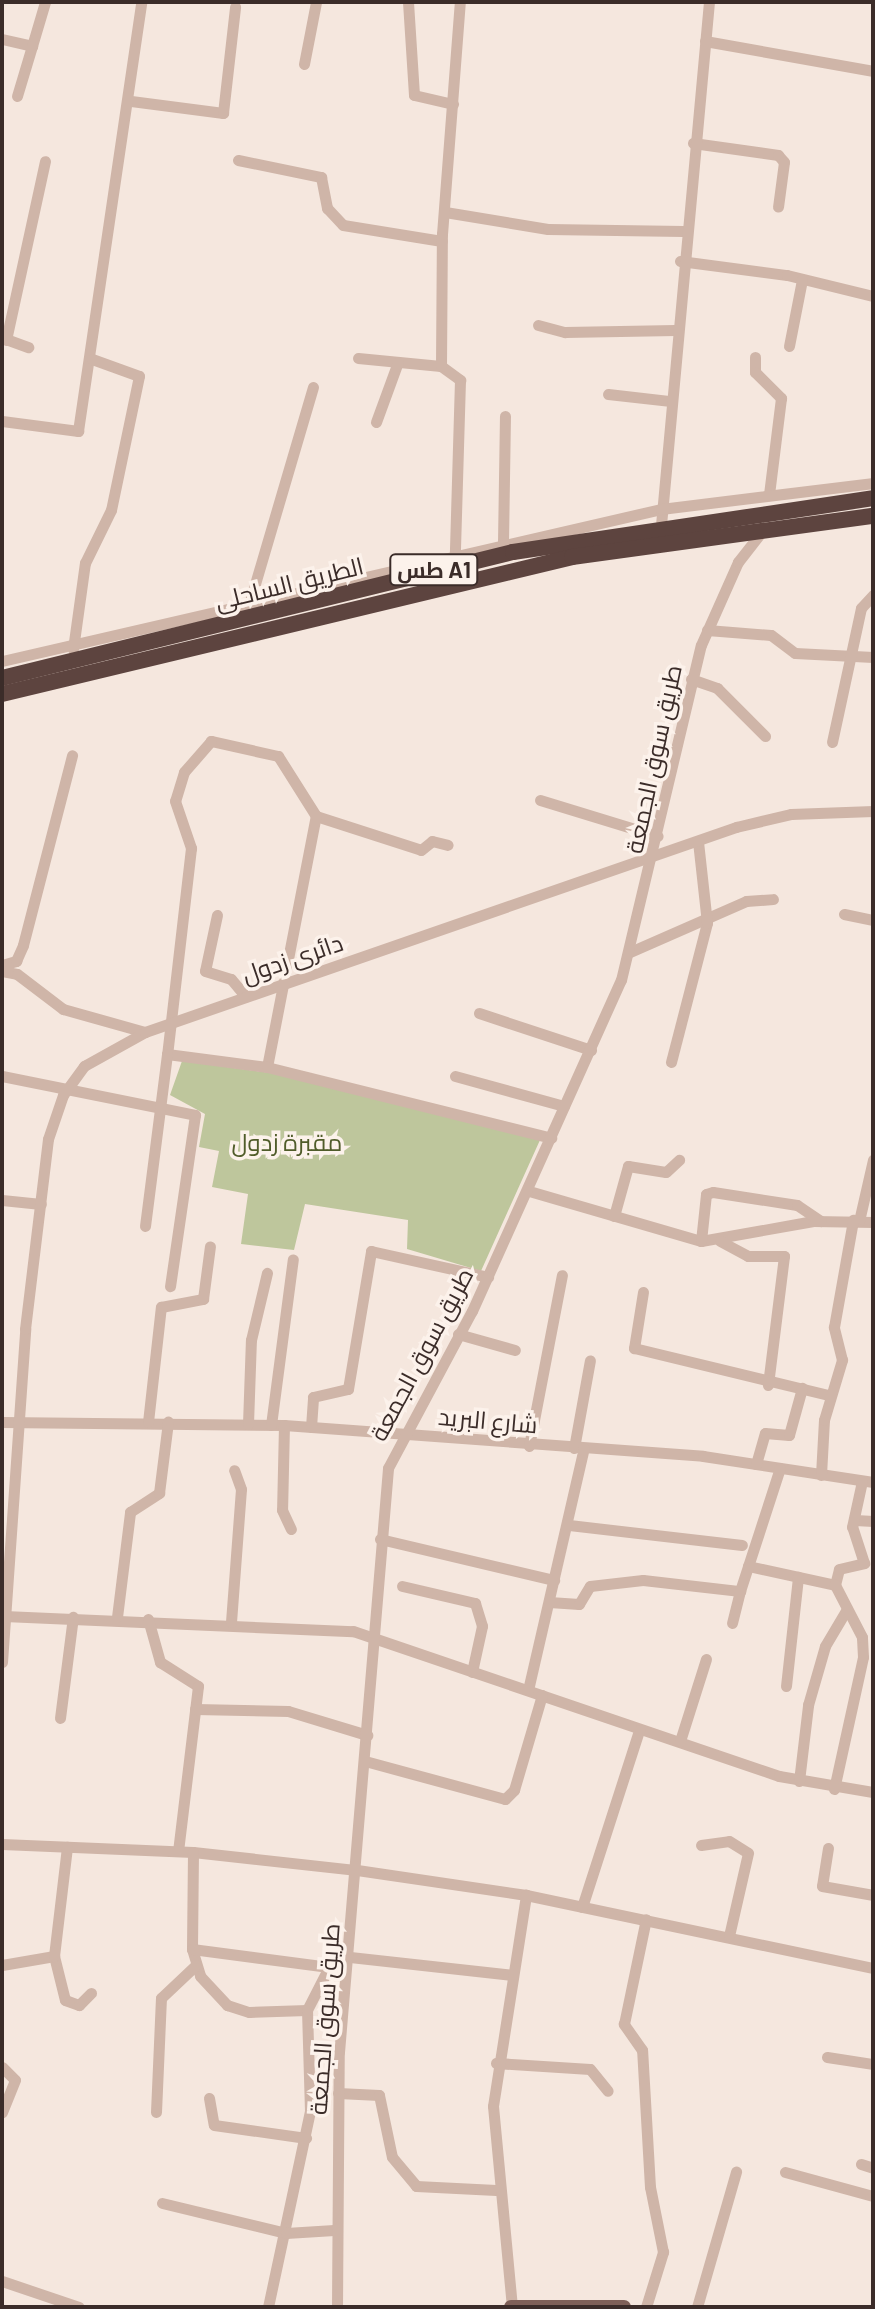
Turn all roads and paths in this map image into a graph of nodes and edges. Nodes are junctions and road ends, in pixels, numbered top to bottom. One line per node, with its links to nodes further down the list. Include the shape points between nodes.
1 (45, 2): 10 (street)
2 (141, 2): 14 (street)
3 (316, 2): 11 (street)
4 (408, 2): 15 (street, via 414,95)
5 (460, 2): 15 (street)
6 (709, 2): 9 (street)
7 (235, 7): 14 (street, via 223,113)
8 (2, 39): 10 (street)
9 (705, 41): 12 (street); 16 (street)
10 (32, 46): 13 (street)
11 (304, 64)
12 (873, 71)
13 (17, 96)
14 (131, 101): 33 (street)
15 (453, 104): 20 (street)
16 (693, 143): 19 (street, via 778,155 784,162); 21 (street)
17 (238, 160): 22 (street, via 321,177 327,208 343,225)
18 (45, 161): 28 (street)
19 (778, 207)
20 (445, 212): 21 (street, via 548,229); 22 (street)
21 (683, 231): 23 (street)
22 (442, 241): 35 (street)
23 (680, 261): 24 (street); 27 (street)
24 (802, 280): 25 (street); 29 (street)
25 (873, 296)
26 (538, 325): 27 (street, via 565,332)
27 (675, 330): 38 (street)
28 (4, 339): 30 (street)
29 (789, 346)
30 (28, 347)
31 (755, 357): 43 (street, via 755,372 781,398)
32 (358, 358): 34 (street)
33 (92, 359): 40 (street, via 74,436); 55 (street, via 139,376 111,510 85,563)
34 (398, 362): 35 (street); 41 (street)
35 (441, 366): 51 (street, via 464,390)
36 (313, 387): 53 (street)
37 (608, 394): 38 (street)
38 (669, 401): 46 (street)
39 (505, 416): 49 (street)
40 (2, 421)
41 (376, 422)
42 (873, 483): 43 (street)
43 (769, 495): 46 (street)
44 (873, 498): 46 (highway, الطريق الساحلى / طس A1)
45 (873, 516): 47 (highway, الطريق الساحلى / طس A1)
46 (661, 517): 49 (street); 51 (highway, الطريق الساحلى / طس A1)
47 (765, 528): 48 (highway, الطريق الساحلى / طس A1); 50 (street, طريق سوق الجمعة)
48 (725, 533): 50 (street, via 735,540); 51 (highway, الطريق الساحلى / طس A1)
49 (503, 542): 51 (street)
50 (738, 562): 54 (street, طريق سوق الجمعة)
51 (455, 566): 53 (street); 55 (highway, الطريق الساحلى / طس A1); 61 (highway, الطريق الساحلى / طس A1)
52 (873, 595): 56 (street, via 861,608)
53 (250, 601): 55 (street)
54 (707, 630): 56 (street, via 771,635 795,653); 60 (street, طريق سوق الجمعة)
55 (73, 652): 58 (street); 59 (highway, الطريق الساحلى / طس A1)
56 (855, 656): 57 (street); 63 (street)
57 (873, 657)
58 (2, 661)
59 (2, 678)
60 (691, 679): 62 (street, via 717,688); 68 (street, طريق سوق الجمعة)
61 (2, 694)
62 (765, 736)
63 (832, 742)
64 (72, 755): 78 (street, via 23,945 16,961)
65 (540, 800): 68 (street)
66 (873, 811): 69 (street, دائرى زدول, via 791,814)
67 (316, 816): 70 (street, via 421,850 432,841); 79 (street); 82 (street, via 278,756 211,741 186,768 175,801 191,848)
68 (658, 836): 71 (street, طريق سوق الجمعة)
69 (698, 841): 71 (street, دائرى زدول); 75 (street)
70 (448, 845)
71 (654, 856): 77 (street, طريق سوق الجمعة); 79 (street, دائرى زدول)
72 (773, 899): 75 (street)
73 (844, 914): 76 (street)
74 (217, 915): 80 (street, via 205,971 231,979)
75 (707, 917): 77 (street); 86 (street)
76 (873, 920)
77 (630, 952): 84 (street, طريق سوق الجمعة)
78 (2, 968): 83 (street, via 63,1009)
79 (283, 984): 80 (street, دائرى زدول); 87 (street)
80 (246, 997): 82 (street, دائرى زدول)
81 (479, 1013): 84 (street)
82 (170, 1023): 83 (street, دائرى زدول); 85 (street)
83 (145, 1032): 90 (street, دائرى زدول, via 104,1050)
84 (591, 1050): 91 (street, طريق سوق الجمعة)
85 (167, 1054): 87 (street); 92 (street)
86 (671, 1062)
87 (267, 1067): 93 (street)
88 (2, 1076): 90 (street)
89 (455, 1076): 91 (street)
90 (68, 1086): 92 (street); 98 (street, دائرى زدول, via 50,1127)
91 (564, 1106): 93 (street, طريق سوق الجمعة)
92 (163, 1108): 103 (street); 111 (street, via 195,1115)
93 (551, 1138): 96 (street, طريق سوق الجمعة)
94 (679, 1160): 99 (street, via 666,1172 628,1166)
95 (873, 1160): 101 (street)
96 (529, 1191): 99 (street); 110 (street, طريق سوق الجمعة)
97 (2, 1200): 98 (street)
98 (41, 1204): 120 (street, دائرى زدول)
99 (614, 1216): 104 (street)
100 (821, 1221): 101 (street); 104 (street, via 797,1205 713,1192); 105 (street)
101 (856, 1221): 102 (street); 118 (street, via 834,1327 842,1360)
102 (873, 1222)
103 (145, 1226)
104 (701, 1241): 105 (street)
105 (720, 1241): 116 (street, via 748,1256 784,1256)
106 (210, 1246): 121 (street, via 203,1299 161,1307)
107 (293, 1259): 124 (street)
108 (267, 1273): 123 (street, via 251,1340)
109 (562, 1275): 127 (street)
110 (488, 1277): 113 (street, طريق سوق الجمعة); 125 (street, via 371,1251 348,1389 313,1397)
111 (170, 1286)
112 (643, 1292): 116 (street, via 634,1348)
113 (458, 1334): 114 (street); 126 (street, طريق سوق الجمعة)
114 (515, 1350)
115 (590, 1360): 128 (street)
116 (768, 1385): 117 (street)
117 (802, 1388): 118 (street); 129 (street, via 789,1435 765,1433)
118 (829, 1395): 132 (street)
119 (2, 1422): 120 (street, شارع البريد)
120 (19, 1422): 121 (street, شارع البريد); 149 (street, دائرى زدول)
121 (148, 1422): 122 (street, شارع البريد)
122 (168, 1422): 123 (street, شارع البريد); 151 (street, via 159,1493 130,1512)
123 (248, 1424): 124 (street, شارع البريد)
124 (277, 1425): 125 (street, شارع البريد); 137 (street, via 282,1510)
125 (311, 1427): 126 (street, شارع البريد)
126 (403, 1434): 127 (street, شارع البريد); 138 (street, طريق سوق الجمعة, via 388,1468)
127 (529, 1446): 128 (street, شارع البريد)
128 (579, 1448): 129 (street, شارع البريد); 136 (street)
129 (756, 1464): 130 (street, شارع البريد)
130 (780, 1468): 132 (street, شارع البريد); 141 (street)
131 (234, 1470): 153 (street, via 241,1481)
132 (821, 1475): 133 (street, شارع البريد)
133 (868, 1481): 134 (street)
134 (855, 1520): 135 (street); 140 (street)
135 (873, 1521)
136 (569, 1525): 139 (street); 143 (street)
137 (291, 1529)
138 (380, 1539): 143 (street); 155 (street, طريق سوق الجمعة)
139 (742, 1545)
140 (869, 1563): 144 (street, via 839,1569)
141 (748, 1566): 142 (street); 146 (street)
142 (798, 1577): 144 (street); 159 (street)
143 (554, 1580): 147 (street)
144 (835, 1585): 148 (street)
145 (402, 1586): 158 (street, via 475,1603 482,1626)
146 (740, 1591): 147 (street, via 643,1580 590,1586 579,1604); 154 (street)
147 (549, 1602): 160 (street)
148 (847, 1609): 168 (street, via 825,1646 808,1705); 169 (street, via 862,1637 862,1675)
149 (5, 1616): 150 (street); 157 (street, دائرى زدول)
150 (73, 1617): 151 (street); 163 (street)
151 (117, 1617): 152 (street)
152 (148, 1619): 153 (street); 162 (street, via 160,1662 197,1684)
153 (231, 1622): 155 (street)
154 (732, 1623)
155 (373, 1636): 158 (street); 165 (street, طريق سوق الجمعة)
156 (706, 1659): 166 (street)
157 (2, 1662)
158 (472, 1672): 160 (street)
159 (786, 1686)
160 (528, 1690): 161 (street)
161 (542, 1695): 164 (street); 167 (street, via 514,1790 505,1799)
162 (195, 1709): 165 (street, via 288,1711); 175 (street)
163 (60, 1718)
164 (639, 1730): 166 (street); 180 (street)
165 (367, 1735): 167 (street, طريق سوق الجمعة)
166 (680, 1741): 168 (street)
167 (365, 1761): 177 (street, طريق سوق الجمعة)
168 (799, 1781): 169 (street)
169 (834, 1789): 170 (street)
170 (873, 1792)
171 (2, 1844): 173 (street)
172 (701, 1845): 182 (street, via 729,1841 748,1853)
173 (67, 1847): 175 (street); 184 (street)
174 (828, 1848): 179 (street, via 823,1887)
175 (178, 1851): 176 (street)
176 (193, 1852): 177 (street); 183 (street)
177 (357, 1870): 178 (street); 185 (street, طريق سوق الجمعة)
178 (526, 1895): 180 (street); 190 (street)
179 (873, 1895)
180 (582, 1907): 181 (street)
181 (646, 1919): 182 (street); 216 (street, via 624,2024 642,2050 648,2168 663,2252)
182 (729, 1936): 189 (street)
183 (192, 1949): 187 (street); 188 (street)
184 (54, 1956): 186 (street); 191 (street, via 65,2000 79,2005)
185 (350, 1957): 188 (street); 190 (street); 198 (street, طريق سوق الجمعة)
186 (2, 1965)
187 (196, 1965): 192 (street, via 227,2005 249,2012); 200 (street, via 161,1998)
188 (329, 1967): 192 (street)
189 (873, 1968)
190 (512, 1975): 194 (street)
191 (91, 1993)
192 (307, 2010): 202 (street, via 314,2082)
193 (827, 2057): 195 (street)
194 (496, 2063): 197 (street, via 590,2069); 205 (street)
195 (873, 2064)
196 (2, 2067): 201 (street, via 15,2080)
197 (608, 2091)
198 (338, 2093): 205 (street, via 379,2095 392,2157 416,2186); 208 (street, طريق سوق الجمعة)
199 (209, 2098): 202 (street, via 214,2125)
200 (156, 2112)
201 (2, 2113)
202 (306, 2138): 209 (street)
203 (736, 2172): 217 (street)
204 (785, 2172): 206 (street)
205 (496, 2190): 214 (street)
206 (873, 2196)
207 (162, 2203): 209 (street)
208 (334, 2230): 209 (street); 211 (street, طريق سوق الجمعة)
209 (286, 2233): 213 (street)
210 (2, 2281): 212 (street)
211 (337, 2306)
212 (79, 2307)
213 (268, 2307)
214 (512, 2307): 215 (main road)
215 (624, 2307)
216 (646, 2307)
217 (697, 2307)

